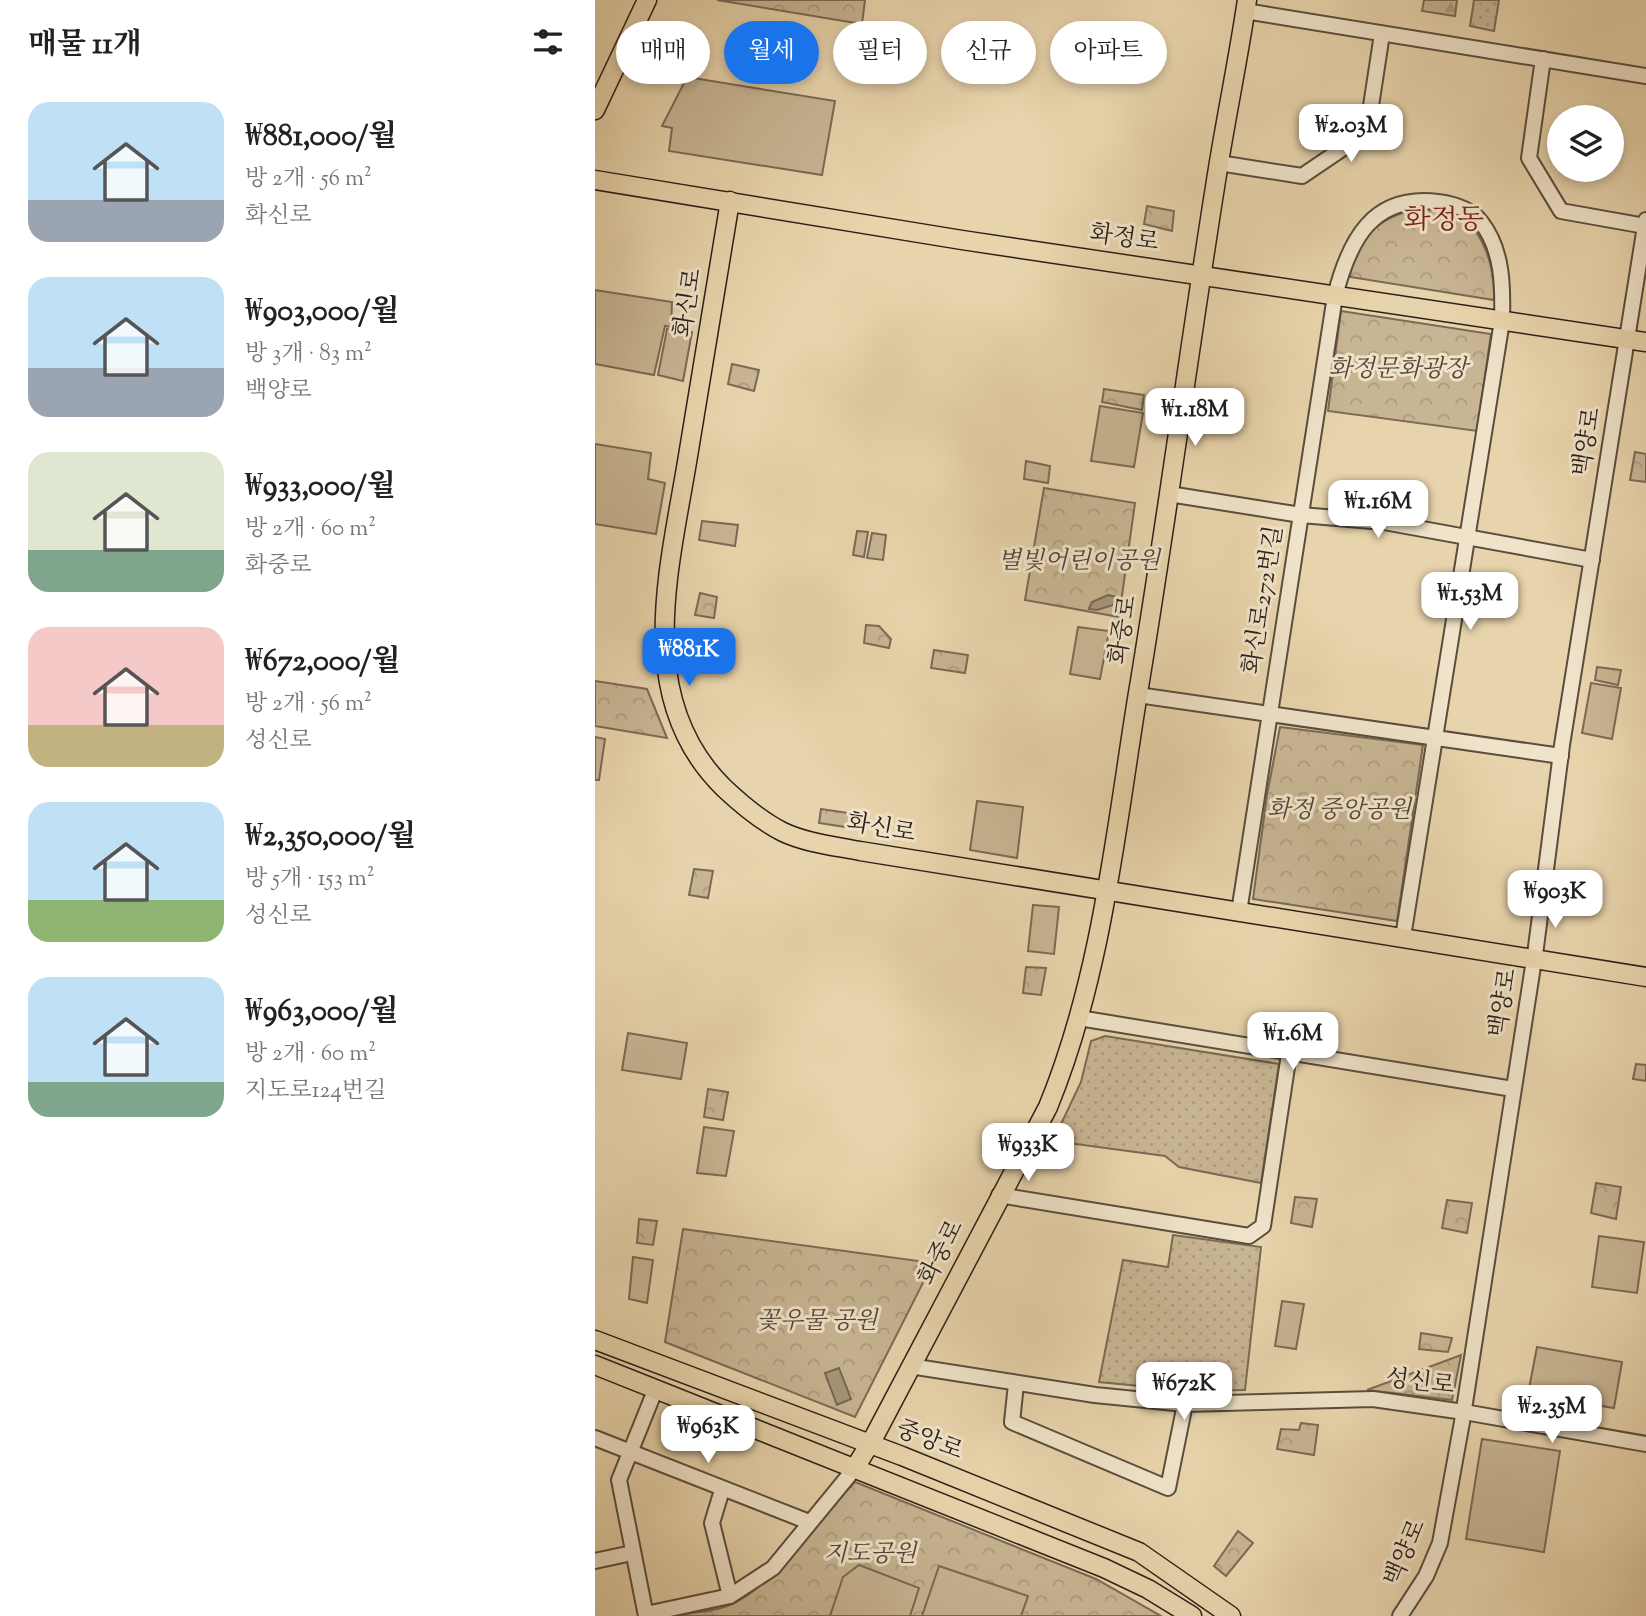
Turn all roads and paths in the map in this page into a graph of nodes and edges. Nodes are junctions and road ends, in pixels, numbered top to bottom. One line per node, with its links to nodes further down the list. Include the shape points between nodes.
1 (635, 0): 7 (main road)
2 (647, 0): 8 (main road)
3 (1246, 6): 4 (street); 9 (main road, 화중로)
4 (1382, 34): 5 (street); 9 (street, via 1367,132 1302,176)
5 (1543, 59): 6 (street); 12 (street, via 1529,158 1561,211)
6 (1646, 76)
7 (595, 83)
8 (595, 110)
9 (1219, 163): 13 (main road, 화중로)
10 (595, 180): 11 (main road, 화정로)
11 (730, 201): 13 (main road, 화정로); 26 (main road, 화신로, via 664,608 664,664 675,711 691,745 711,775 739,802 783,832 860,851)
12 (1646, 223): 16 (street, 백양로)
13 (1203, 275): 14 (main road, 화정로); 18 (main road, 화중로)
14 (1335, 296): 15 (main road, 화정로); 15 (street, 화신로272번길, via 1346,255 1369,222 1403,203 1453,204 1480,219 1493,243 1501,273); 19 (street, 화신로272번길)
15 (1502, 321): 16 (main road, 화정로); 20 (street, 화신로272번길)
16 (1627, 339): 17 (main road, 화정로); 21 (street, 백양로)
17 (1646, 342)
18 (1169, 494): 19 (street); 22 (main road, 화중로)
19 (1301, 515): 20 (street); 23 (street, 화신로272번길)
20 (1469, 536): 21 (street); 24 (street, 화신로272번길)
21 (1593, 560): 25 (street, 백양로)
22 (1138, 695): 23 (street); 26 (main road, 화중로)
23 (1268, 714): 24 (street); 27 (street, 화신로272번길)
24 (1435, 737): 25 (street); 28 (street, 화신로272번길)
25 (1561, 755): 29 (street, 백양로)
26 (1106, 891): 27 (main road, 화신로); 31 (main road, 화중로)
27 (1239, 912): 28 (main road, 화신로)
28 (1403, 937): 29 (main road, 화신로)
29 (1534, 959): 30 (main road, 화신로); 33 (street, 백양로)
30 (1646, 978)
31 (1079, 1018): 32 (street); 34 (main road, 화중로, via 1048,1107)
32 (1289, 1054): 33 (street); 34 (street, via 1262,1226 1249,1236)
33 (1513, 1089): 44 (street, 백양로)
34 (999, 1195): 38 (main road, 화중로)
35 (595, 1327): 42 (main road)
36 (595, 1340): 42 (main road, 중앙로)
37 (595, 1365): 45 (main road)
38 (911, 1366): 40 (street, 성신로); 48 (main road, 화중로)
39 (595, 1378): 41 (main road)
40 (1016, 1384): 43 (street, 성신로); 43 (street, via 1012,1422 1168,1488)
41 (652, 1398): 45 (main road); 49 (street)
42 (760, 1402): 48 (main road, 중앙로)
43 (1185, 1404): 44 (street, 성신로, via 1373,1399)
44 (1464, 1412): 47 (street, 성신로); 59 (street, 백양로, via 1440,1543 1426,1576)
45 (727, 1417): 50 (main road)
46 (595, 1437): 49 (street)
47 (1646, 1444)
48 (869, 1445): 50 (main road, 화중로); 58 (main road, 중앙로, via 1139,1552)
49 (630, 1452): 51 (street); 53 (street, via 619,1480)
50 (855, 1468): 52 (street); 57 (main road, via 1104,1568)
51 (722, 1490): 52 (street); 55 (street, via 712,1523)
52 (809, 1522): 55 (street, via 773,1567)
53 (632, 1553): 54 (street); 56 (street)
54 (595, 1561)
55 (730, 1596): 56 (street)
56 (646, 1615)
57 (1192, 1616)
58 (1231, 1616)
59 (1400, 1616)

